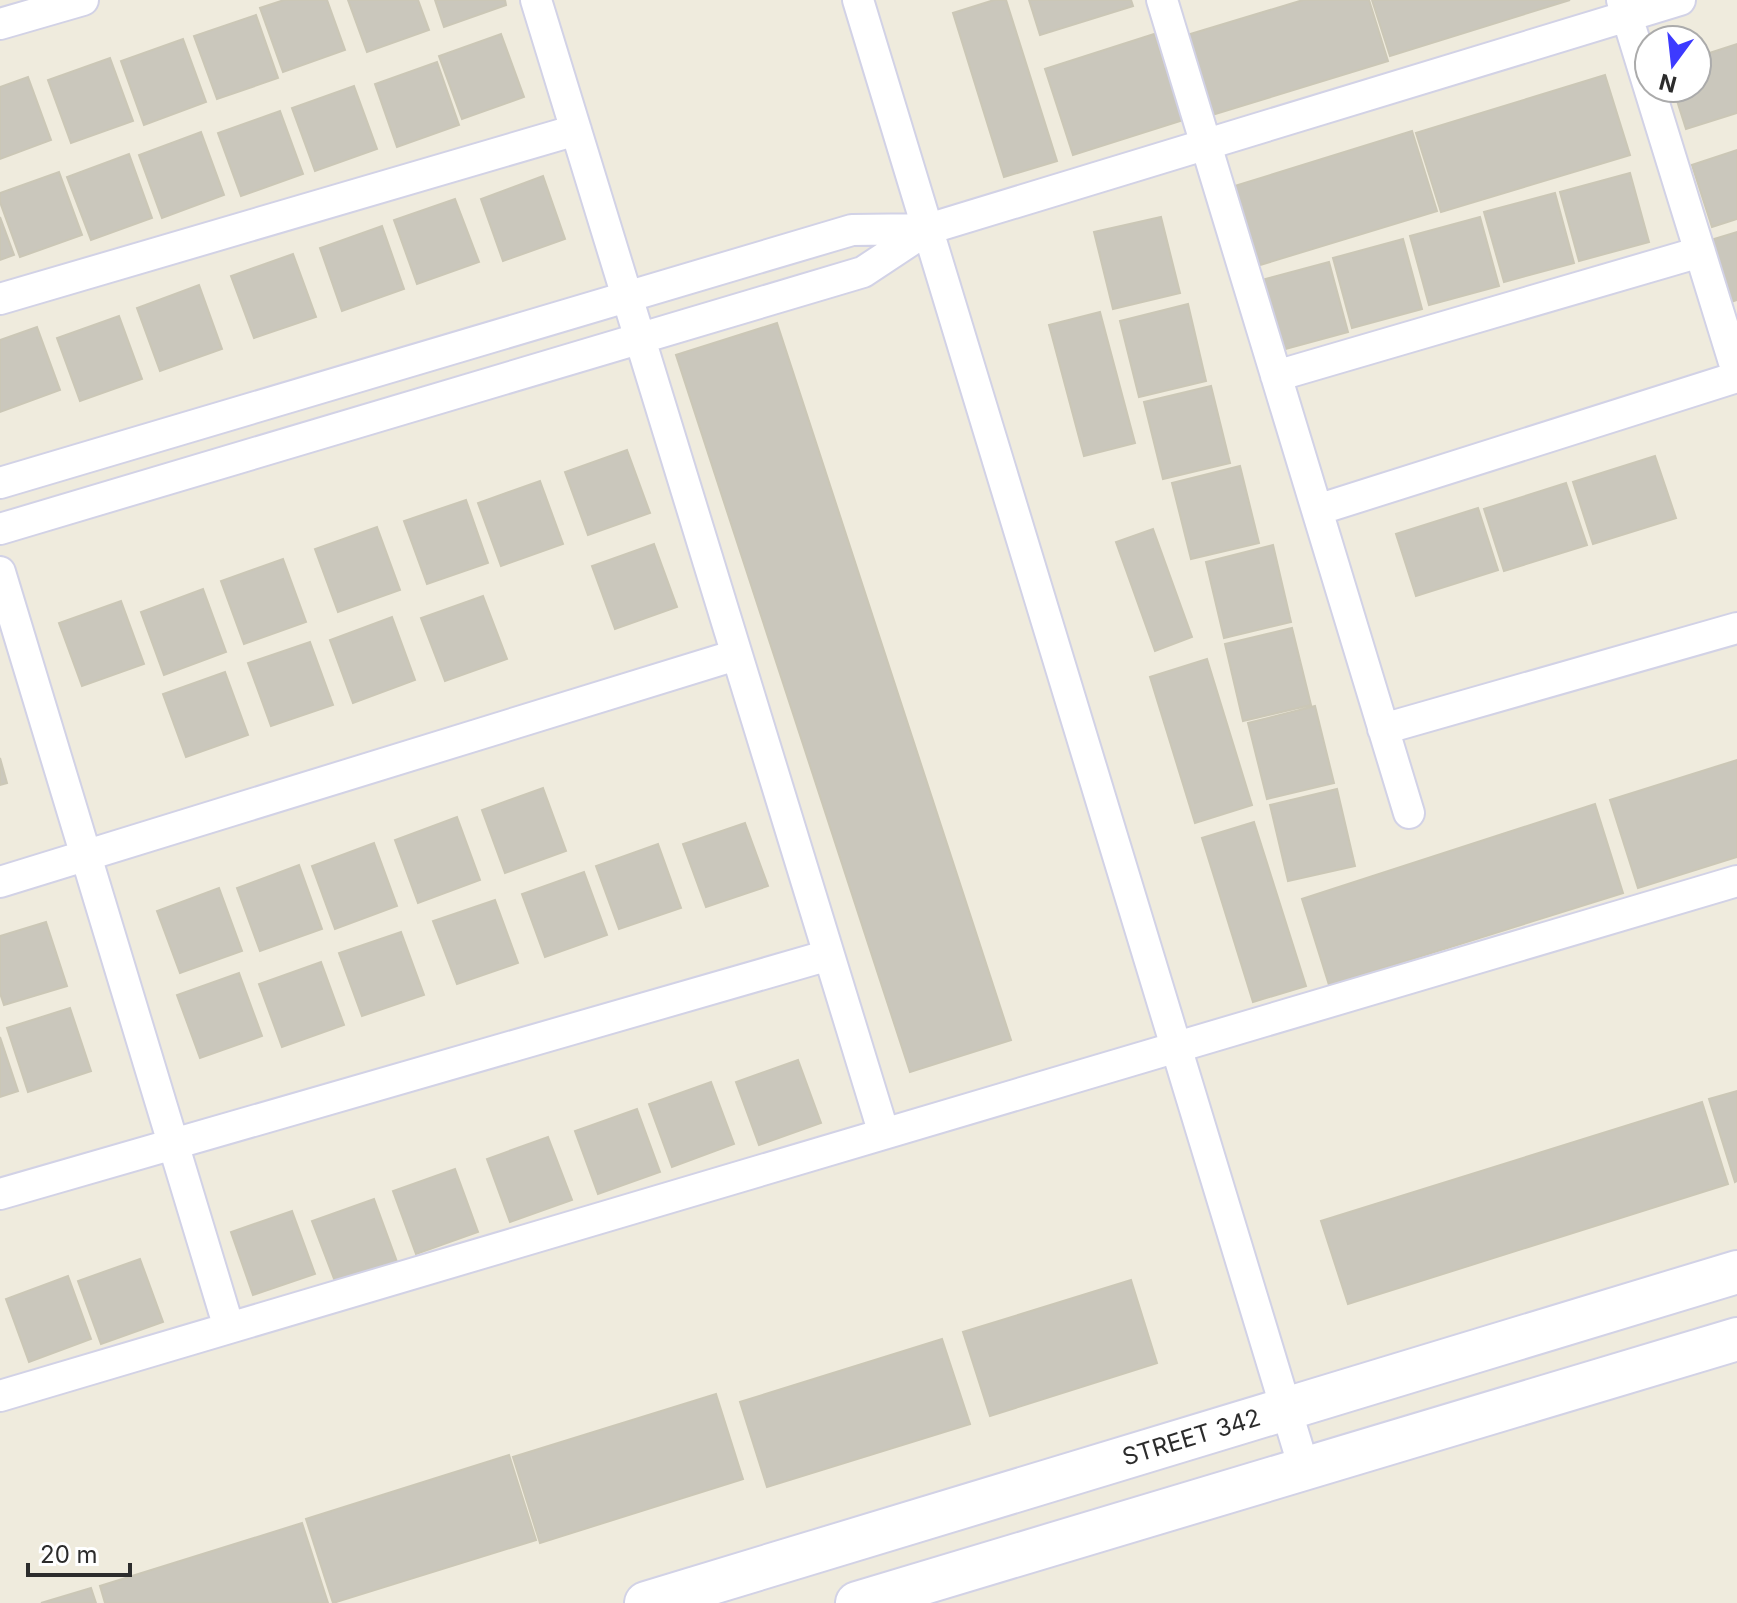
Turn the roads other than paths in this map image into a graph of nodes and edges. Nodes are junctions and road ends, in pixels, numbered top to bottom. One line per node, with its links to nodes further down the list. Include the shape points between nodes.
1 (83, 0): 7 (street)
2 (536, 0): 8 (street)
3 (858, 0): 10 (street)
4 (1162, 0): 9 (street)
5 (1680, 0): 6 (street)
6 (1624, 8): 9 (street); 11 (street)
7 (0, 24)
8 (576, 130): 12 (street); 13 (street)
9 (1206, 145): 10 (street); 16 (street)
10 (928, 229): 12 (street, via 852,230); 14 (street, via 863,272); 29 (street)
11 (1700, 252): 15 (street); 16 (street)
12 (627, 297): 14 (street); 17 (street)
13 (0, 299)
14 (640, 339): 19 (street); 22 (street)
15 (1737, 375): 18 (street)
16 (1276, 376): 18 (street)
17 (0, 483)
18 (1317, 510): 23 (street)
19 (0, 529)
20 (0, 572): 25 (street)
21 (1737, 628): 23 (street)
22 (736, 655): 25 (street); 28 (street)
23 (1383, 729): 24 (street)
24 (1409, 813)
25 (86, 857): 27 (street); 31 (street)
26 (1737, 881): 29 (street)
27 (0, 882)
28 (829, 955): 30 (street); 31 (street)
29 (1175, 1047): 30 (street); 37 (street)
30 (884, 1134): 34 (street)
31 (173, 1144): 32 (street); 34 (street)
32 (0, 1194)
33 (1737, 1272): 37 (main road, STREET 342)
34 (229, 1328): 36 (street)
35 (1737, 1339): 38 (main road)
36 (0, 1396)
37 (1285, 1409): 38 (street); 39 (main road, STREET 342)
38 (1304, 1468): 40 (main road)
39 (646, 1603)
40 (857, 1603)

